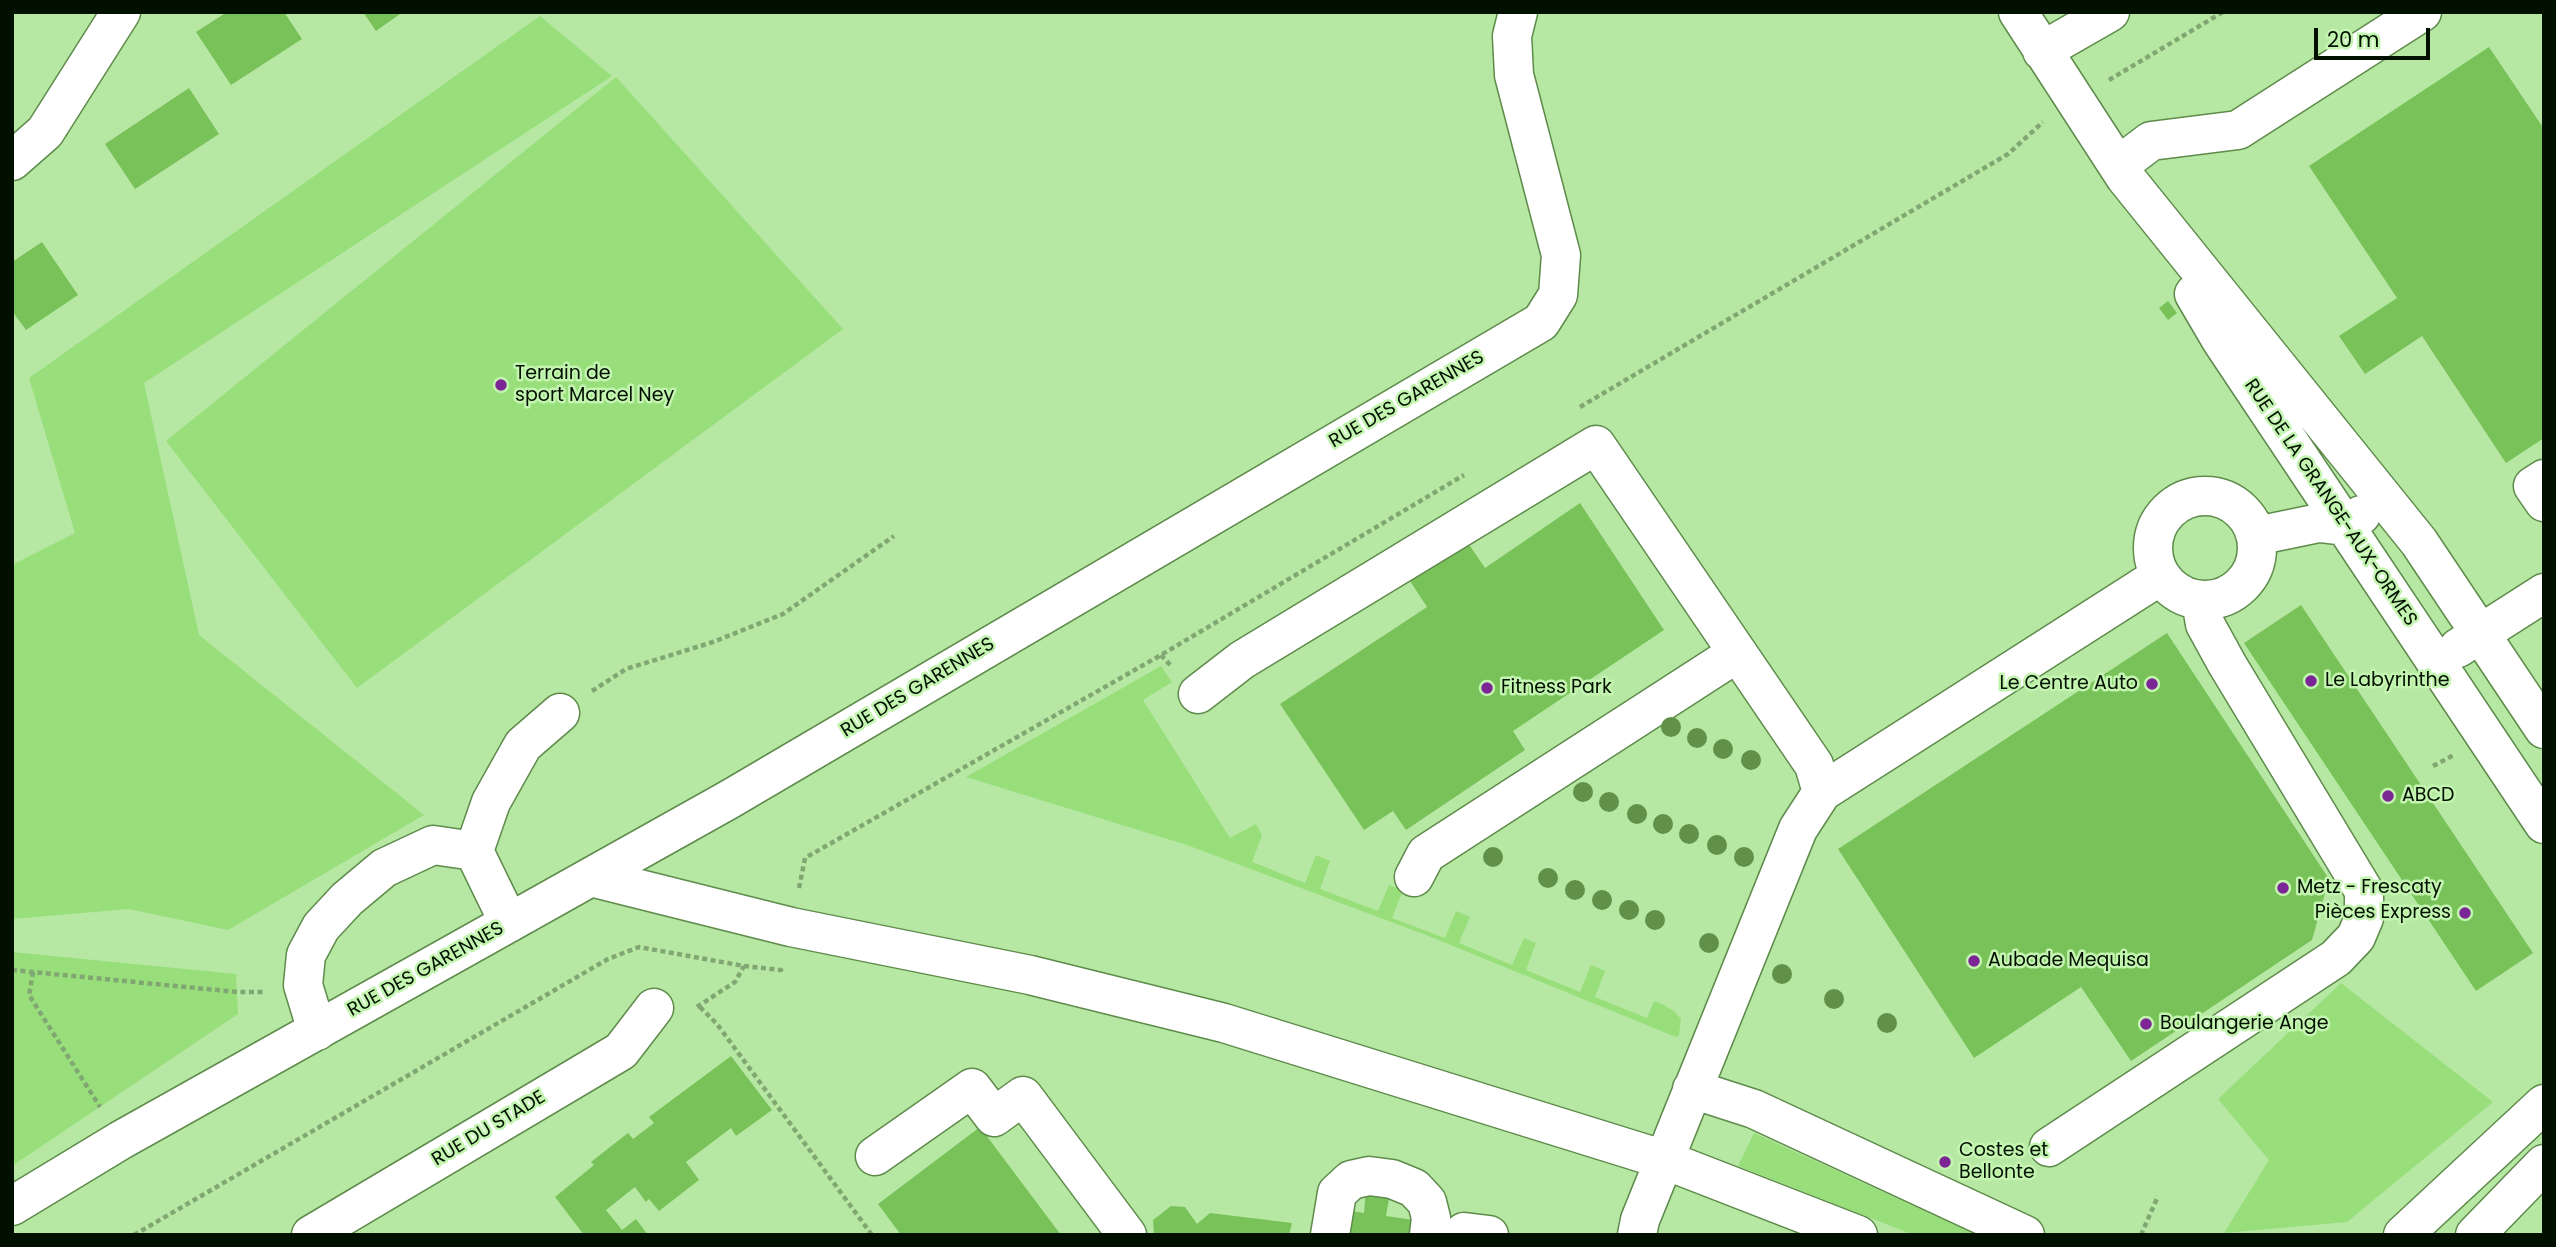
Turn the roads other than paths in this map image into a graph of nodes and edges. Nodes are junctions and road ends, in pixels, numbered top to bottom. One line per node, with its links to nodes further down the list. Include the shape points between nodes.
1 (121, 12): 7 (street, via 45,132)
2 (1518, 12): 26 (street, RUE DES GARENNES, via 1512,36 1514,75 1561,255 1558,295 1541,321)
3 (2018, 12): 6 (street, RUE DE LA GRANGE-AUX-ORMES)
4 (2110, 12): 6 (street)
5 (2422, 12): 8 (street, via 2238,130 2151,141)
6 (2042, 51): 8 (street, RUE DE LA GRANGE-AUX-ORMES)
7 (12, 161)
8 (2122, 172): 10 (street, RUE DE LA GRANGE-AUX-ORMES); 12 (street, RUE DE LA GRANGE-AUX-ORMES, via 2221,340)
9 (2544, 478): 11 (street, via 2533,486)
10 (2383, 501): 12 (street); 17 (street, RUE DE LA GRANGE-AUX-ORMES, via 2418,542)
11 (2544, 502)
12 (2345, 526): 13 (street, via 2319,523); 19 (street, RUE DE LA GRANGE-AUX-ORMES)
13 (2256, 536): 14 (street, via 2237,506 2221,498 2185,499 2169,509 2158,524 2153,541); 16 (street, via 2256,560 2246,582 2218,600)
14 (2160, 576): 16 (street, via 2178,593); 23 (street)
15 (2544, 593): 17 (street)
16 (2202, 601): 33 (street, via 2205,624 2221,654 2364,891 2364,918 2356,937 2336,958)
17 (2480, 633): 19 (street); 22 (street, RUE DE LA GRANGE-AUX-ORMES)
18 (1737, 653): 20 (street, via 1596,445 1242,660); 23 (street, via 1814,765); 27 (street, via 1426,854)
19 (2436, 662): 24 (street, RUE DE LA GRANGE-AUX-ORMES)
20 (1198, 694)
21 (560, 713): 25 (street, via 523,745 491,802)
22 (2544, 729)
23 (1822, 792): 31 (street, via 1798,829)
24 (2544, 824)
25 (474, 851): 28 (street); 30 (street, via 433,845 384,868 321,927 306,955 303,985)
26 (591, 877): 28 (street, RUE DES GARENNES); 35 (street, via 792,927 1030,975 1224,1023)
27 (1414, 877)
28 (509, 923): 30 (street, RUE DES GARENNES)
29 (654, 1008): 38 (street, RUE DU STADE, via 621,1051)
30 (317, 1031): 37 (street, RUE DES GARENNES)
31 (1692, 1089): 35 (street); 46 (street, via 1754,1109)
32 (2544, 1104): 47 (street)
33 (2049, 1147)
34 (875, 1156): 39 (street, via 972,1088 994,1117 1023,1096)
35 (1665, 1160): 44 (street); 45 (street)
36 (2544, 1164): 48 (street)
37 (12, 1206)
38 (311, 1235)
39 (1128, 1235)
40 (1330, 1235): 41 (street, via 1337,1193 1351,1180 1369,1176 1414,1188 1427,1202 1432,1217)
41 (1429, 1235)
42 (1464, 1235): 43 (street)
43 (1489, 1235)
44 (1637, 1235)
45 (1858, 1235)
46 (2025, 1235)
47 (2403, 1235)
48 (2474, 1235)

